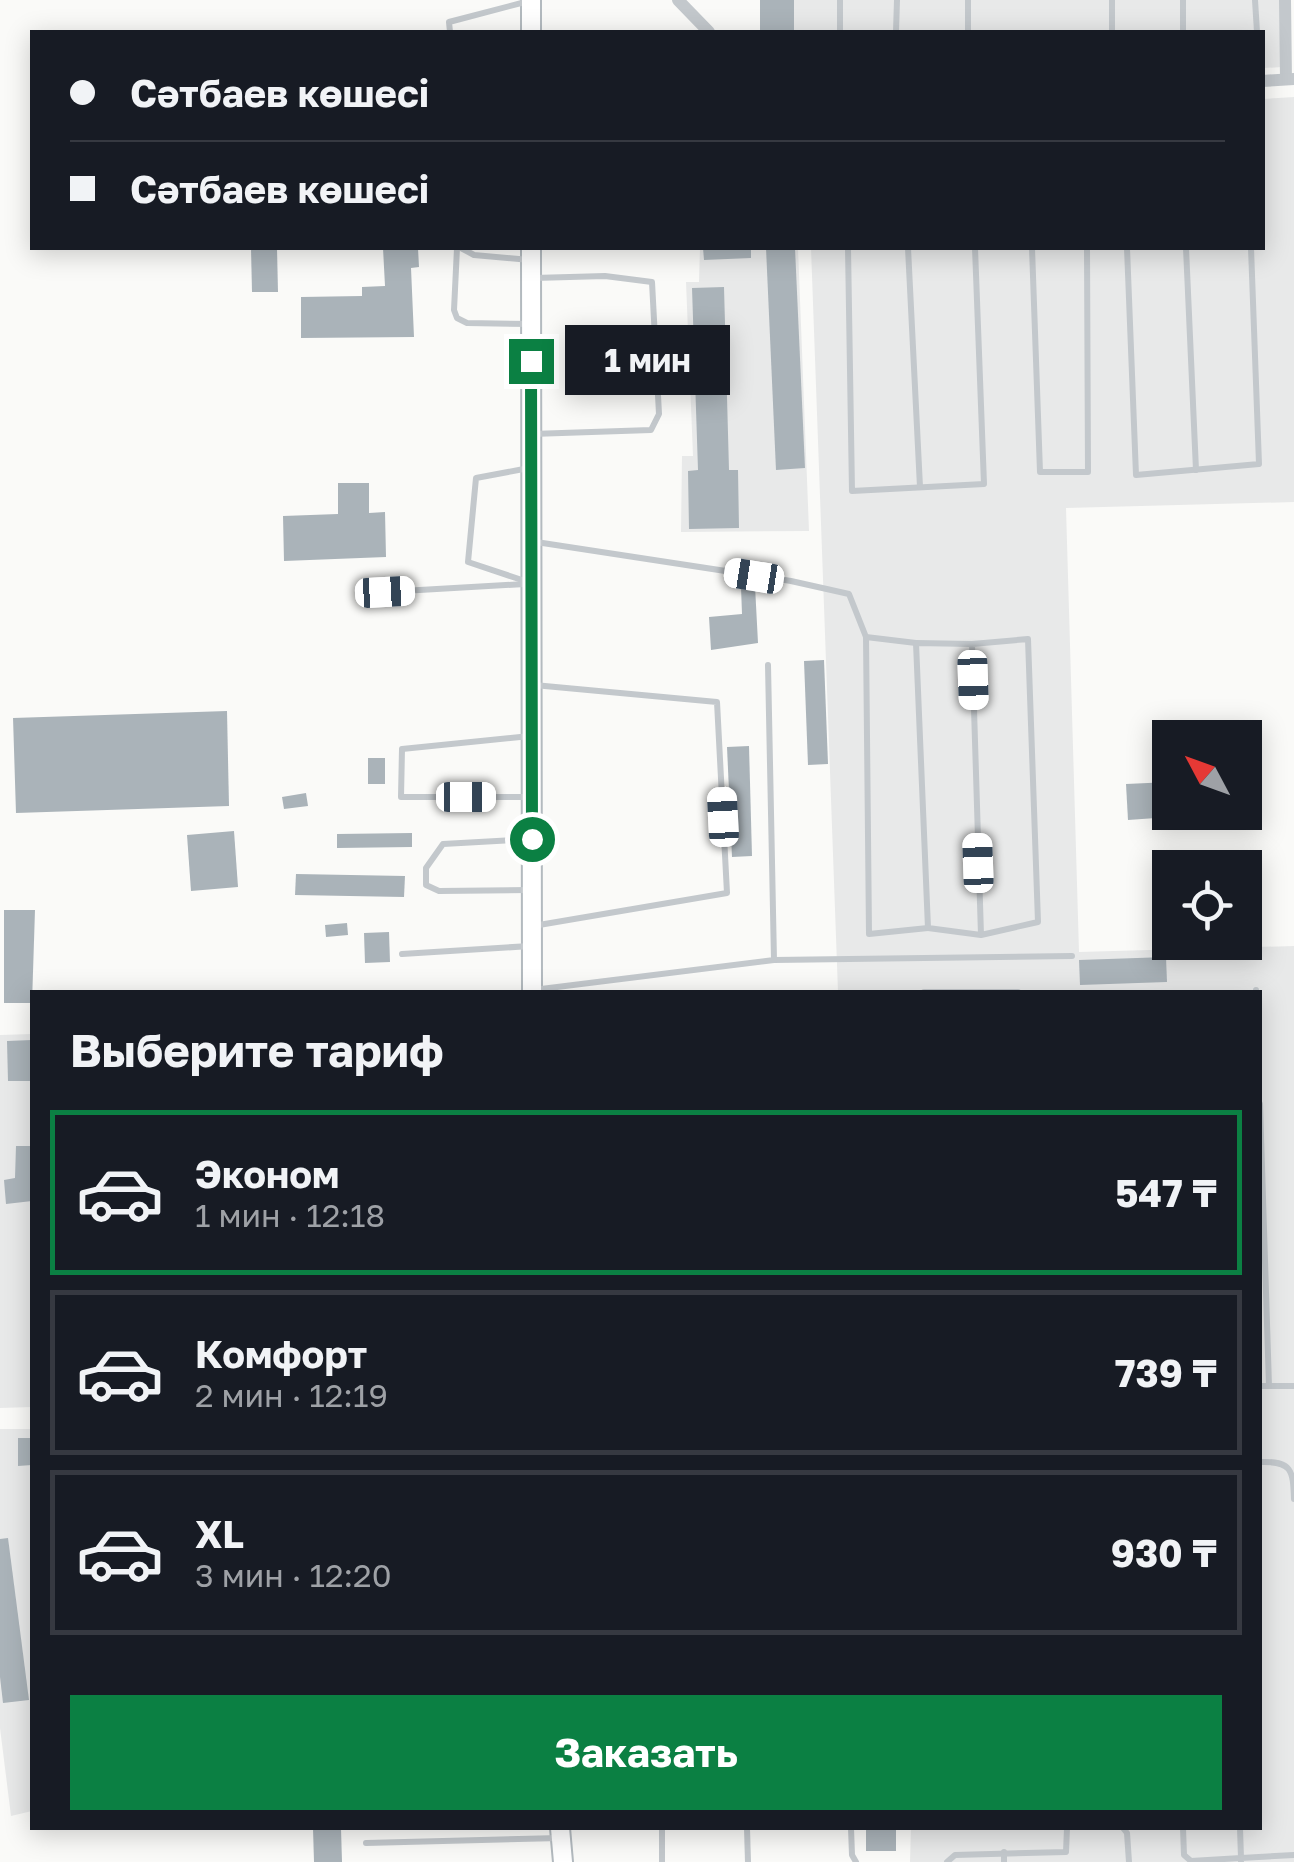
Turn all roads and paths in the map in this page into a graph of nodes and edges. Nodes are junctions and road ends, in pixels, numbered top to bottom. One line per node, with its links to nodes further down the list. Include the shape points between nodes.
1 (530, 0): 10 (lane, via 449,22); 11 (main road)
2 (678, 0): 12 (street)
3 (840, 0): 13 (lane)
4 (897, 0): 14 (lane)
5 (968, 0): 15 (lane)
6 (1112, 0): 16 (lane)
7 (1183, 0): 17 (lane)
8 (1255, 0): 18 (lane)
9 (1285, 0): 19 (street)
10 (450, 30)
11 (530, 30)
12 (708, 30)
13 (840, 30)
14 (896, 30)
15 (968, 30)
16 (1112, 30)
17 (1183, 30)
18 (1257, 30)
19 (1290, 79): 20 (street)
20 (1265, 80)
21 (459, 250): 32 (lane, via 457,318)
22 (463, 250): 31 (lane)
23 (848, 250): 36 (lane, via 852,490)
24 (908, 250): 36 (lane)
25 (976, 250): 36 (lane, via 984,484)
26 (1032, 250): 27 (lane, via 1040,472 1088,472)
27 (1086, 250)
28 (1128, 250): 35 (lane, via 1136,474)
29 (1186, 250): 35 (lane)
30 (1252, 250): 35 (lane, via 1259,464)
31 (531, 262): 32 (main road); 33 (lane, via 652,282 659,414 651,430)
32 (531, 324): 33 (main road)
33 (531, 434): 34 (main road)
34 (531, 468): 37 (main road); 38 (lane, via 476,478 468,562)
35 (1196, 470)
36 (920, 487)
37 (531, 541): 38 (main road); 40 (lane, via 849,594)
38 (531, 584): 39 (lane); 44 (main road)
39 (385, 592)
40 (866, 637): 41 (lane); 50 (lane, via 869,934)
41 (916, 643): 42 (lane); 50 (lane)
42 (972, 644): 51 (lane); 51 (lane, via 1028,640 1038,922)
43 (768, 665): 55 (lane)
44 (531, 684): 45 (main road); 49 (lane, via 717,702 727,894)
45 (532, 736): 46 (main road); 46 (lane, via 402,750 402,797)
46 (532, 797): 47 (main road)
47 (532, 839): 48 (main road); 48 (lane, via 443,844 431,858 426,885 439,891)
48 (532, 890): 49 (main road)
49 (532, 926): 52 (main road)
50 (928, 928): 51 (lane)
51 (980, 936)
52 (532, 946): 53 (lane); 56 (main road)
53 (402, 954)
54 (1072, 956): 55 (lane)
55 (774, 960): 57 (lane)
56 (532, 990)
57 (540, 990)
58 (1262, 1217): 59 (lane)
59 (1265, 1386): 60 (lane)
60 (1294, 1386)
61 (1262, 1462): 62 (lane, via 1288,1467)
62 (1294, 1499)
63 (454, 1830): 72 (lane)
64 (662, 1830): 79 (lane)
65 (747, 1830): 80 (lane)
66 (851, 1830): 81 (lane)
67 (1067, 1830): 75 (lane)
68 (1125, 1830): 85 (lane)
69 (1183, 1830): 77 (lane, via 1184,1855 1191,1861)
70 (1240, 1830): 77 (lane)
71 (560, 1833): 72 (lane); 78 (main road)
72 (456, 1840): 73 (lane)
73 (366, 1843)
74 (1004, 1852): 75 (lane); 82 (lane, via 955,1855); 83 (lane)
75 (1066, 1852): 84 (lane)
76 (1294, 1855): 77 (lane)
77 (1241, 1860)
78 (563, 1862)
79 (662, 1862)
80 (748, 1862)
81 (856, 1862)
82 (947, 1862)
83 (1004, 1862)
84 (1066, 1862)
85 (1130, 1862)

